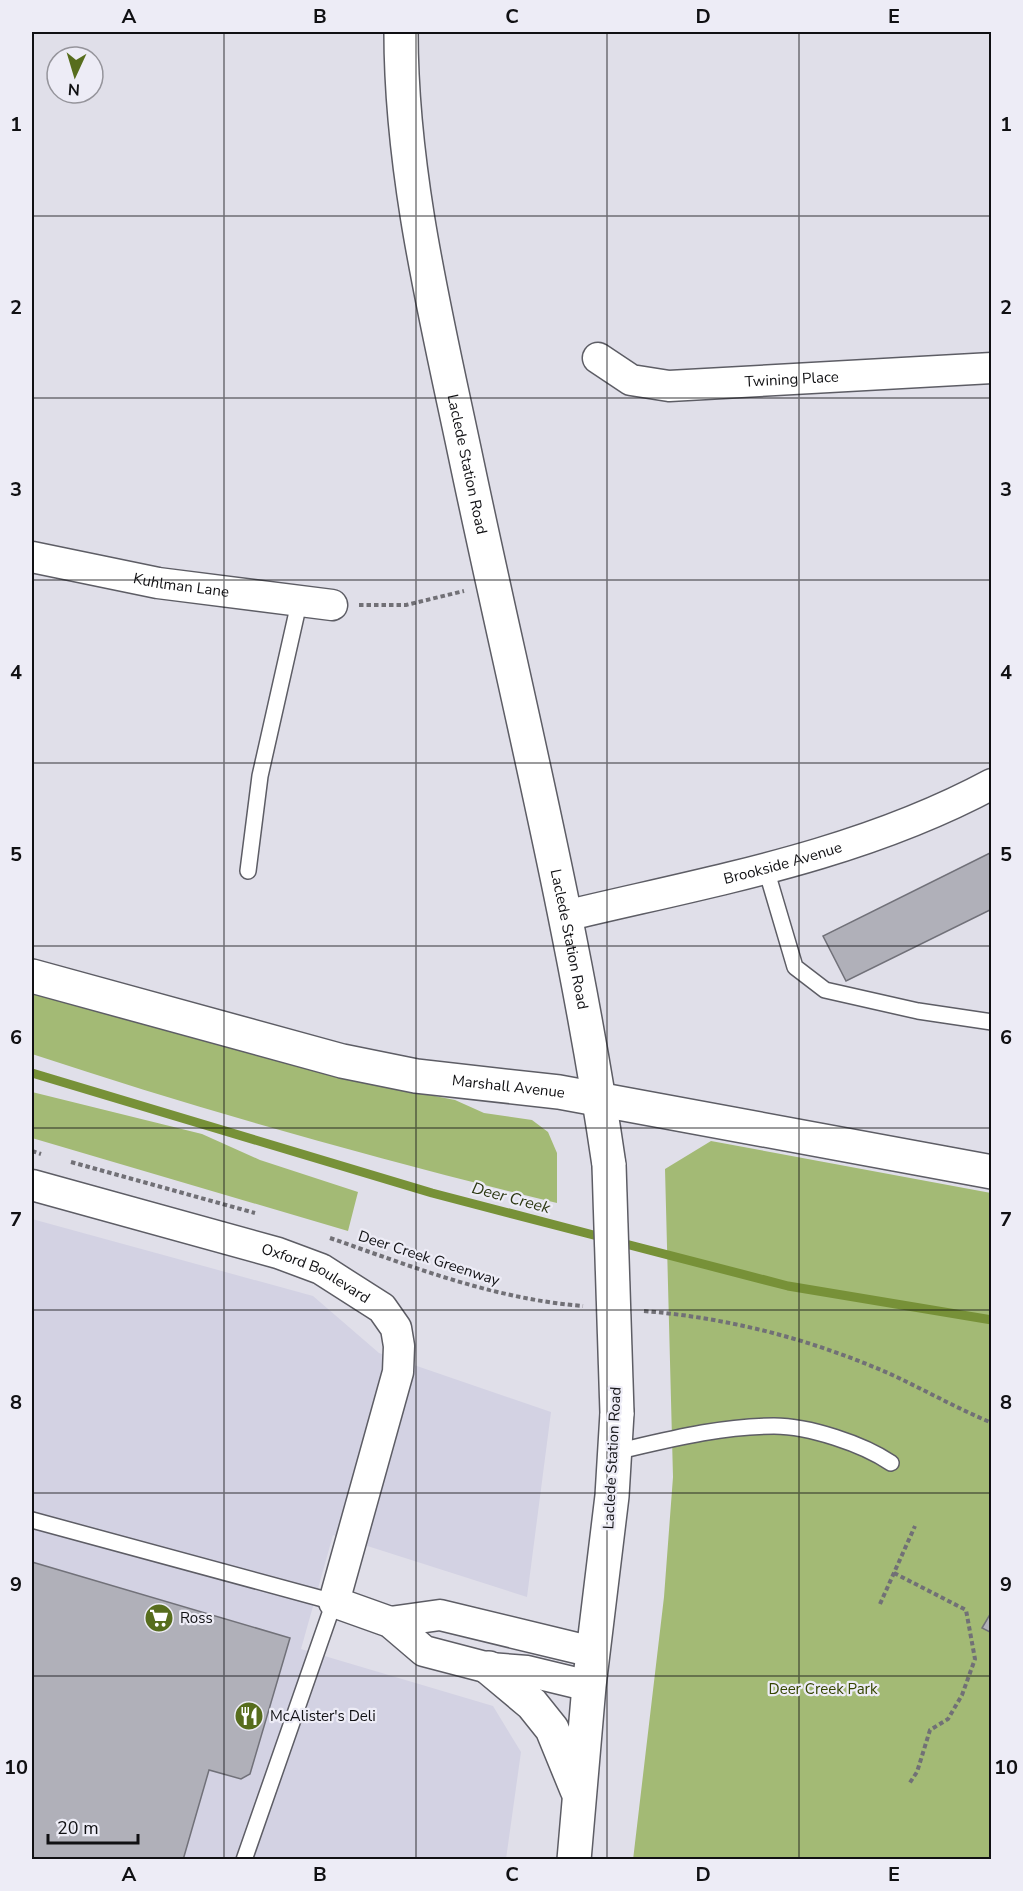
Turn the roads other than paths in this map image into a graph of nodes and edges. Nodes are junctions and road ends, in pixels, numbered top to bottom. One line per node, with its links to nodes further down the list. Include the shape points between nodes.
1 (401, 32): 10 (main road, Laclede Station Road, via 408,154 423,257)
2 (598, 358): 3 (street, Twining Place, via 631,380 669,386)
3 (992, 368)
4 (32, 557): 5 (street, Kuhlman Lane, via 158,583)
5 (300, 603): 6 (street, Kuhlman Lane); 9 (lane, via 260,776)
6 (332, 606)
7 (992, 784): 8 (street, Brookside Avenue, via 895,829)
8 (766, 869): 10 (street, Brookside Avenue); 12 (lane, via 795,967 825,990 918,1011)
9 (248, 871)
10 (566, 915): 13 (main road, Laclede Station Road)
11 (32, 976): 13 (main road, Marshall Avenue, via 342,1061 416,1076 559,1092)
12 (992, 1022)
13 (599, 1101): 14 (main road, Marshall Avenue); 16 (main road, Laclede Station Road, bridge, via 609,1165)
14 (992, 1172)
15 (32, 1185): 19 (street, Oxford Boulevard, via 278,1253 321,1269 382,1308 396,1328 398,1372)
16 (615, 1452): 17 (lane, via 704,1432 775,1426 826,1434 874,1452); 21 (main road, Laclede Station Road)
17 (891, 1463)
18 (32, 1520): 19 (lane)
19 (334, 1602): 20 (street); 25 (lane)
20 (390, 1622): 21 (street, via 440,1614); 22 (street, via 424,1651)
21 (593, 1652): 23 (main road, Laclede Station Road)
22 (489, 1668): 23 (street, via 527,1671); 24 (main road, via 532,1704 552,1729)
23 (589, 1686): 24 (main road, Laclede Station Road)
24 (580, 1797): 26 (main road, Laclede Station Road)
25 (244, 1860)
26 (574, 1860)

